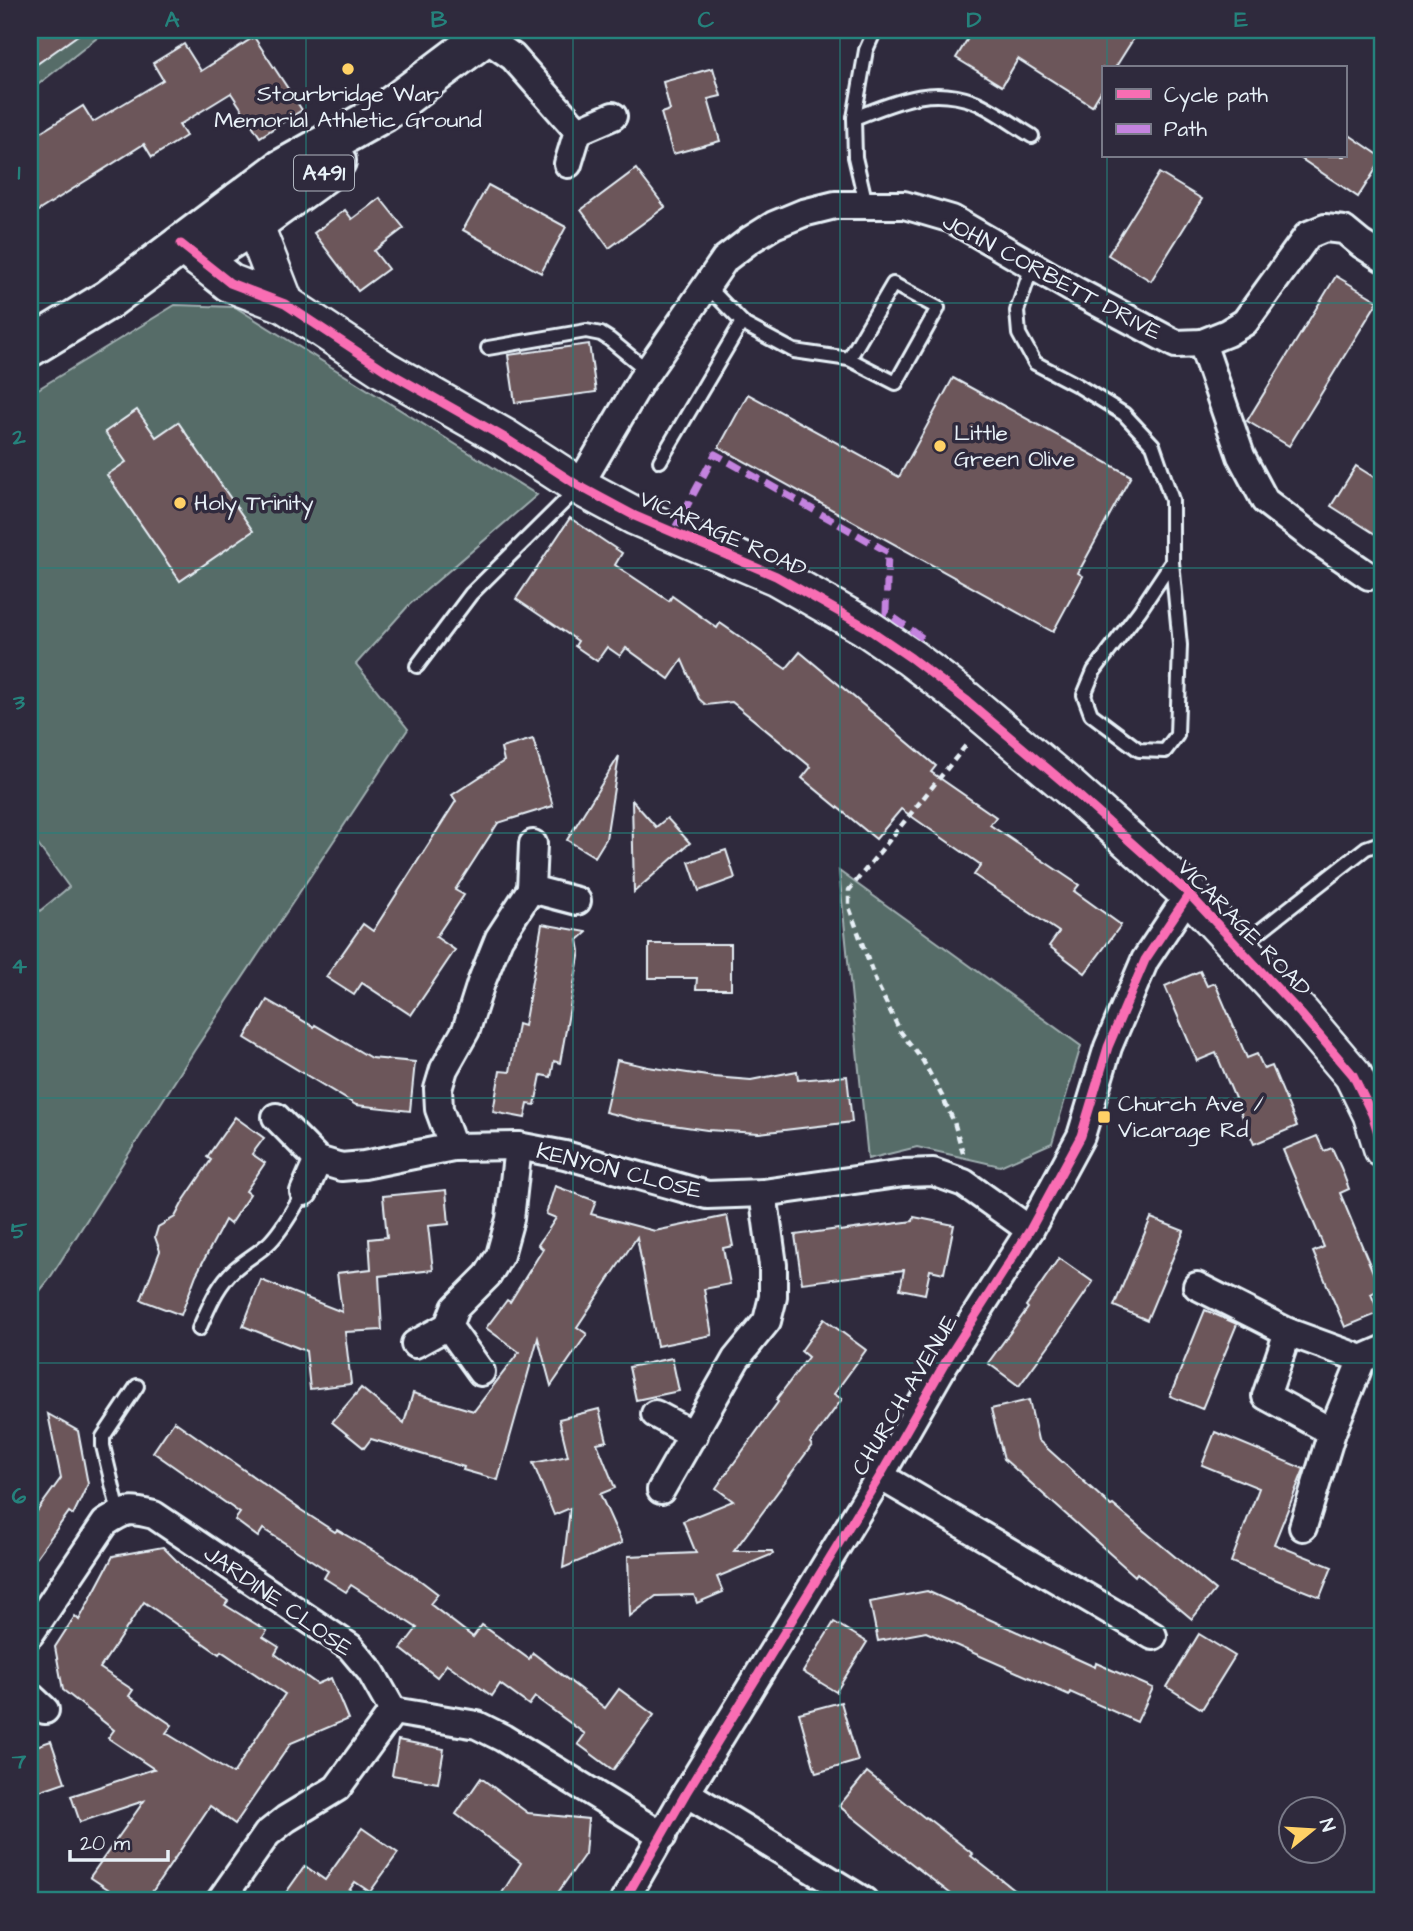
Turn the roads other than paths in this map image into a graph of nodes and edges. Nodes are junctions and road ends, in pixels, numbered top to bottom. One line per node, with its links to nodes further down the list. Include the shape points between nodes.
1 (875, 30): 4 (lane, via 866,50)
2 (489, 34): 5 (street); 9 (highway, A491, via 384,112 326,172)
3 (613, 116): 5 (street)
4 (854, 118): 6 (lane, via 901,100 938,94 976,103); 8 (lane, via 855,157)
5 (578, 131): 7 (street)
6 (1032, 136)
7 (568, 164)
8 (866, 204): 12 (street, JOHN CORBETT DRIVE, via 904,205 952,219); 13 (street, JOHN CORBETT DRIVE, via 835,205 775,225 725,259)
9 (247, 212): 10 (highway, A491); 14 (street)
10 (190, 252): 14 (street, VICARAGE ROAD, via 230,283); 17 (highway, A491)
11 (1383, 258): 16 (street, JOHN CORBETT DRIVE, via 1344,230 1325,228 1307,235 1245,322)
12 (1032, 265): 16 (street, JOHN CORBETT DRIVE, via 1176,344); 23 (lane, via 1017,311 1019,334 1035,363 1124,414 1153,445 1172,500)
13 (707, 286): 15 (lane); 20 (street, JOHN CORBETT DRIVE)
14 (285, 304): 22 (street, VICARAGE ROAD)
15 (742, 322): 19 (lane, via 794,351); 21 (lane)
16 (1202, 342): 24 (street, via 1241,456 1265,501)
17 (30, 347)
18 (488, 348): 20 (lane, via 586,331 609,339)
19 (849, 359): 19 (lane, via 893,284 938,308 896,383)
20 (648, 371): 22 (street, JOHN CORBETT DRIVE)
21 (660, 461)
22 (579, 486): 25 (lane, via 471,594); 29 (street, VICARAGE ROAD, via 635,516 776,576 864,626 965,700)
23 (1172, 562): 23 (lane, via 1180,645 1177,735 1166,751 1139,750 1091,714 1084,695 1094,671)
24 (1369, 576)
25 (417, 666)
26 (1383, 842): 31 (lane, via 1366,848)
27 (533, 844): 28 (street)
28 (531, 889): 30 (street); 35 (street, via 499,938 466,1030 443,1069 439,1109)
29 (1189, 894): 31 (street, VICARAGE ROAD); 40 (street, CHURCH AVENUE, via 1145,960 1108,1047 1081,1136)
30 (577, 901)
31 (1239, 948): 32 (street, VICARAGE ROAD, via 1353,1075)
32 (1372, 1086): 36 (street, VICARAGE ROAD, via 1372,1114)
33 (276, 1117): 37 (street)
34 (518, 1146): 35 (street, KENYON CLOSE); 39 (street, KENYON CLOSE, via 707,1195); 42 (street, via 510,1219 500,1255 488,1275 455,1308)
35 (453, 1147): 37 (street, KENYON CLOSE, via 364,1165 341,1167)
36 (1383, 1149)
37 (318, 1160): 38 (street)
38 (304, 1192): 43 (lane, via 270,1243 225,1279)
39 (763, 1193): 40 (street, KENYON CLOSE, via 933,1172 964,1183); 51 (street, via 773,1265 767,1321 736,1359)
40 (1030, 1230): 52 (street, CHURCH AVENUE)
41 (1197, 1286): 44 (street)
42 (448, 1326): 45 (street); 47 (street)
43 (200, 1329)
44 (1288, 1332): 46 (street); 50 (street, via 1266,1396)
45 (415, 1344)
46 (1372, 1354): 50 (street)
47 (481, 1372)
48 (137, 1386): 54 (lane, via 103,1437)
49 (655, 1414): 51 (street)
50 (1332, 1432): 55 (street)
51 (694, 1435): 53 (street)
52 (880, 1476): 57 (street); 59 (street, CHURCH AVENUE)
53 (661, 1490)
54 (119, 1513): 56 (street, via 105,1523); 58 (street, JARDINE CLOSE, via 132,1510 154,1515 349,1647 371,1672)
55 (1303, 1527)
56 (30, 1634)
57 (1153, 1636)
58 (393, 1711): 60 (street, via 477,1725); 61 (street, via 337,1788 267,1834)
59 (686, 1793): 60 (street, CHURCH AVENUE); 63 (street)
60 (663, 1836): 62 (street, CHURCH AVENUE)
61 (220, 1901)
62 (624, 1901)
63 (863, 1901)

